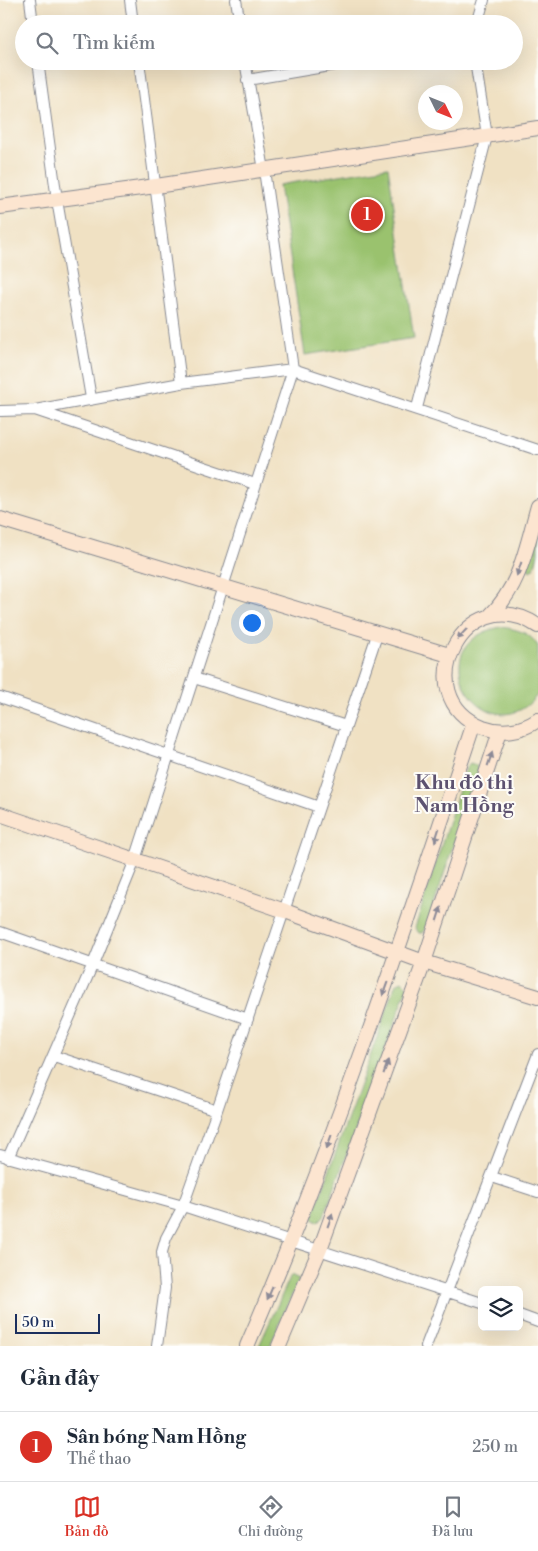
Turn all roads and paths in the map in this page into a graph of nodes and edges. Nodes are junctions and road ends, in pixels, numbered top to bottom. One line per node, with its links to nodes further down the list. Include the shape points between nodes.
1 (30, 0): 5 (street)
2 (130, 0): 6 (street)
3 (236, 0): 7 (street)
4 (484, 0): 8 (street)
5 (32, 15)
6 (132, 15)
7 (238, 15)
8 (480, 15)
9 (39, 70): 19 (street)
10 (139, 70): 18 (street)
11 (246, 70): 14 (street)
12 (306, 70): 14 (street)
13 (476, 70): 16 (street)
14 (247, 80): 17 (street)
15 (538, 128): 16 (main road)
16 (487, 136): 17 (main road); 24 (street)
17 (264, 170): 18 (main road); 21 (street)
18 (156, 186): 19 (main road); 22 (street)
19 (57, 200): 20 (main road); 23 (street)
20 (0, 207)
21 (293, 369): 22 (street); 24 (street); 28 (street)
22 (181, 383): 23 (street)
23 (91, 398): 25 (street)
24 (417, 408): 27 (street)
25 (34, 410): 26 (street); 28 (street)
26 (0, 411)
27 (538, 450)
28 (255, 484): 31 (street)
29 (538, 506): 32 (main road, one-way to 32, via 509,594)
30 (0, 519): 31 (main road)
31 (225, 585): 34 (main road); 36 (street)
32 (489, 617): 33 (main road, via 511,615); 35 (main road, one-way to 35, via 464,631)
33 (538, 626)
34 (378, 632): 35 (main road); 40 (street)
35 (449, 655): 39 (main road, via 446,669 449,690 458,709)
36 (194, 678): 40 (street); 42 (street)
37 (0, 697): 42 (street)
38 (537, 720): 41 (main road, via 519,729)
39 (474, 723): 41 (main road); 48 (main road, one-way to 48)
40 (346, 726): 43 (street)
41 (500, 731): 49 (main road, one-way to 41)
42 (169, 755): 43 (street); 45 (street)
43 (319, 807): 46 (street)
44 (0, 814): 45 (main road)
45 (135, 860): 46 (main road); 50 (street)
46 (285, 912): 48 (main road); 52 (street)
47 (0, 932): 50 (street)
48 (398, 953): 49 (main road); 60 (main road, one-way to 60)
49 (424, 962): 51 (main road); 61 (main road, one-way to 49)
50 (93, 964): 52 (street); 54 (street)
51 (538, 997)
52 (248, 1019): 55 (street)
53 (538, 1054): 57 (street)
54 (54, 1056): 55 (street); 56 (street)
55 (217, 1110): 59 (street)
56 (4, 1157): 59 (street)
57 (492, 1177): 58 (street); 62 (street)
58 (538, 1192)
59 (183, 1206): 60 (street); 66 (street, via 162,1252 165,1288)
60 (292, 1240): 61 (street); 67 (main road, one-way to 67)
61 (320, 1249): 62 (street); 68 (main road)
62 (448, 1292): 63 (street); 69 (street)
63 (478, 1302)
64 (523, 1316): 65 (street)
65 (538, 1322)
66 (157, 1346)
67 (247, 1346)
68 (279, 1346)
69 (426, 1346)

